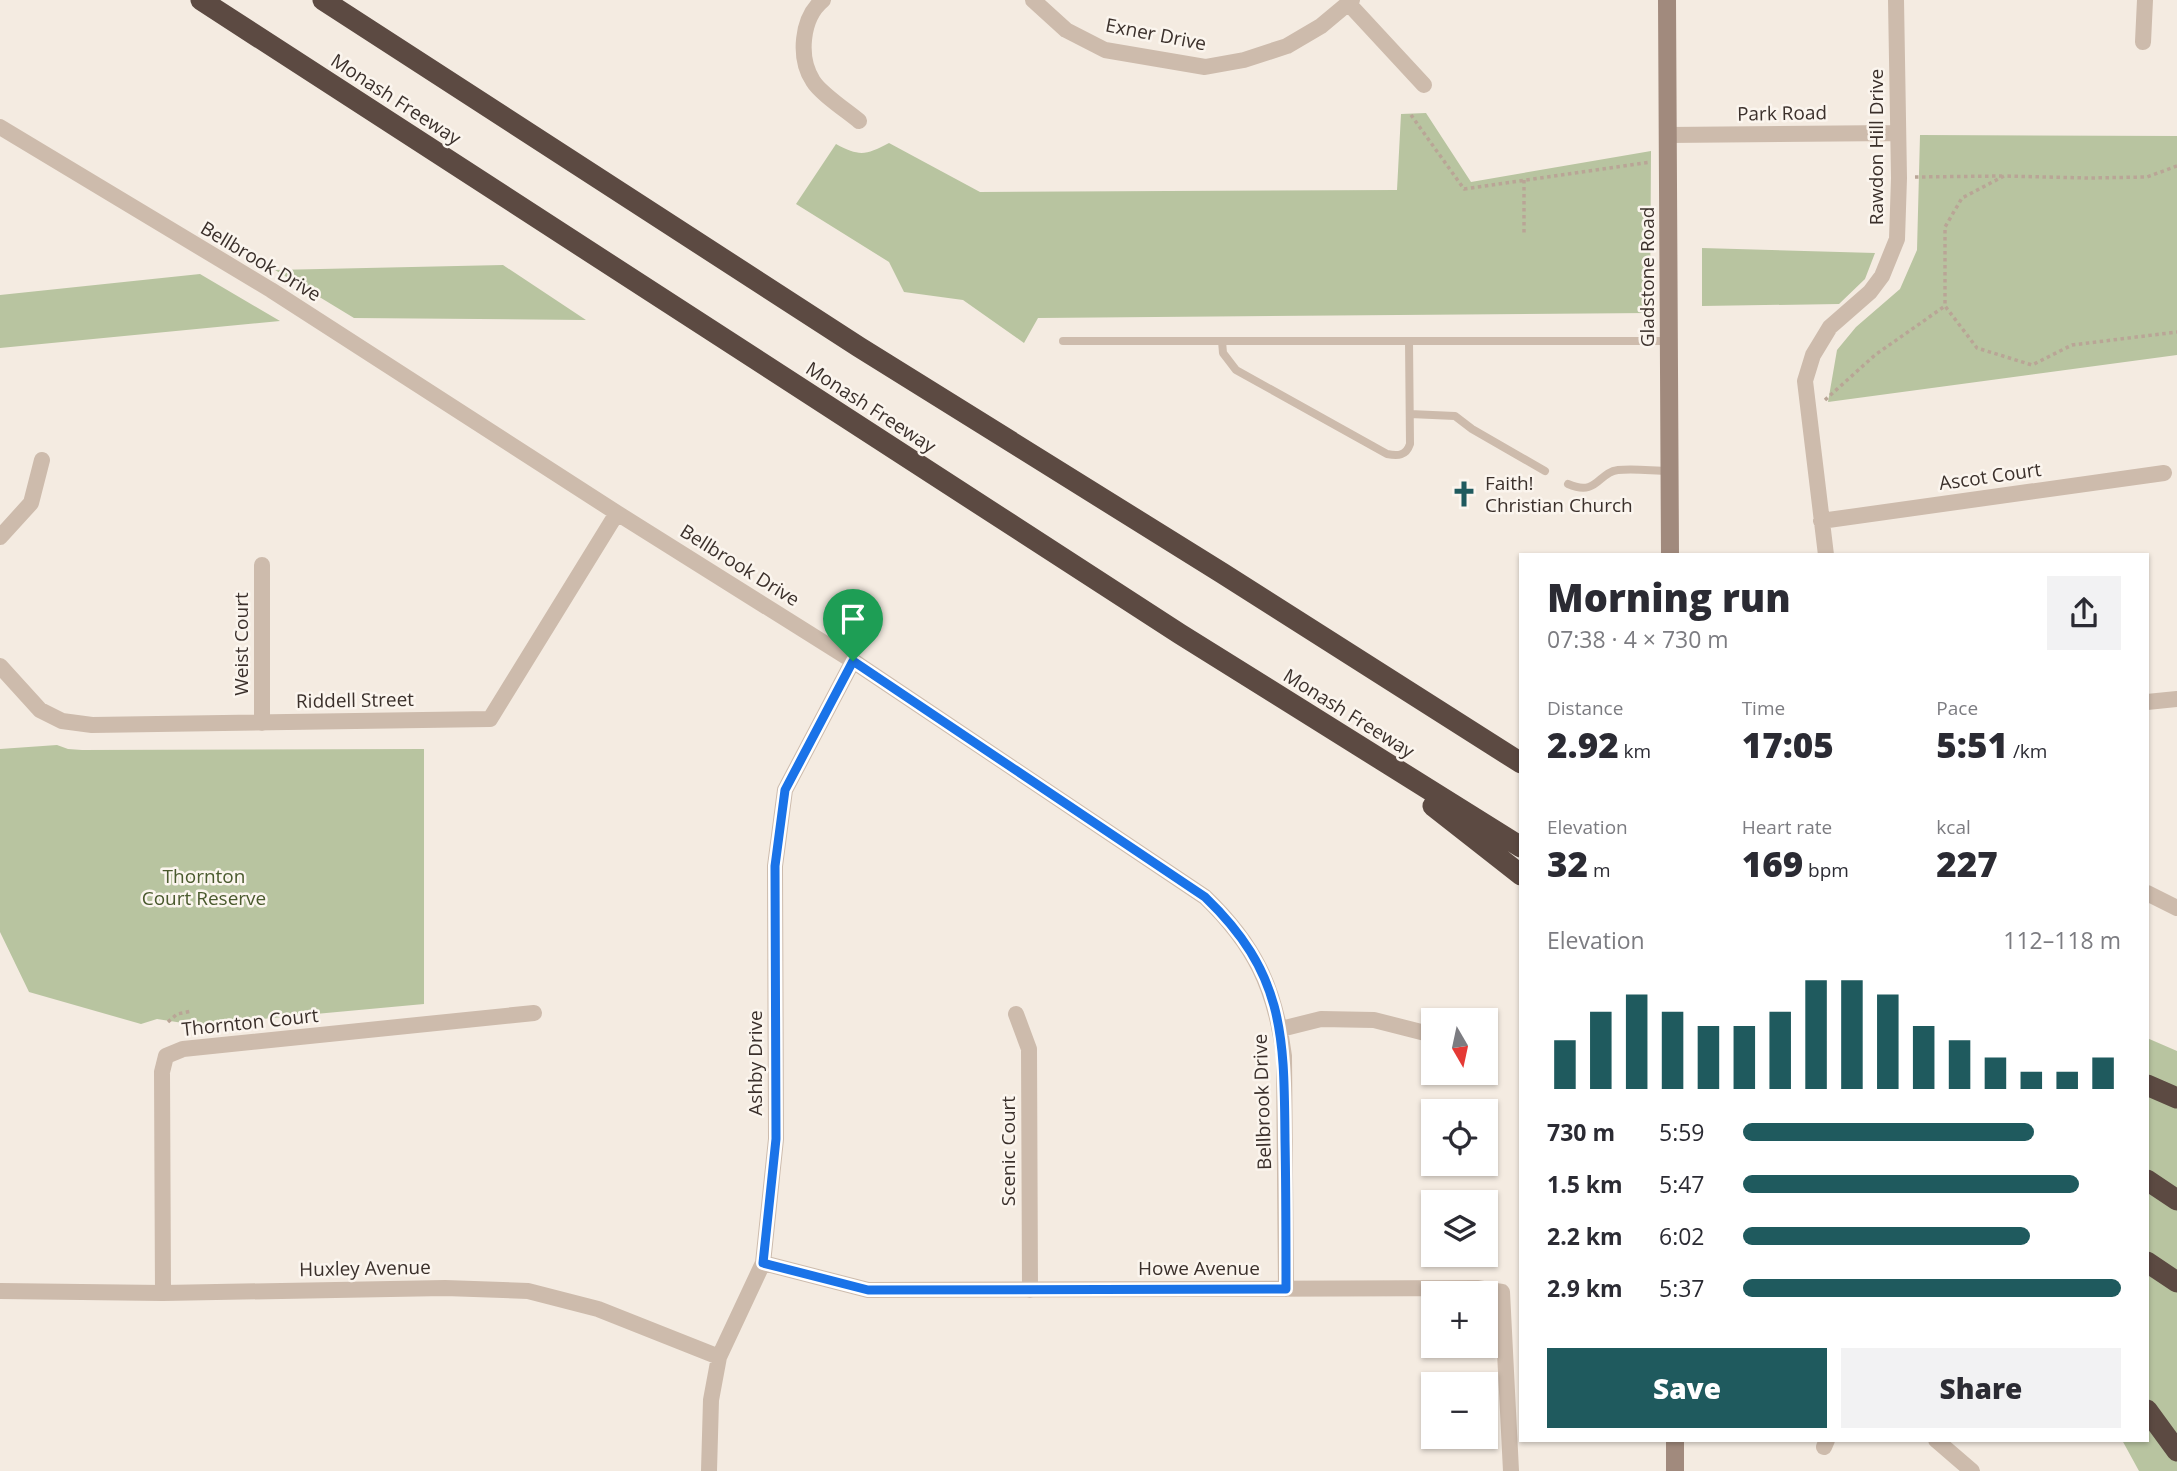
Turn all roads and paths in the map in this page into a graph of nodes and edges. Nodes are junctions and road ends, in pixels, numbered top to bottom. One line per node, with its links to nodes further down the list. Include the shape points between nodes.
1 (201, 0): 46 (highway, Monash Freeway)
2 (323, 0): 47 (highway, via 859,347)
3 (823, 0): 12 (street, via 814,7 807,24 805,64 813,83)
4 (1033, 0): 8 (street, Exner Drive, via 1066,30 1105,50 1205,67 1287,46)
5 (1667, 0): 15 (main road, Gladstone Road)
6 (1896, 0): 14 (street, Rawdon Hill Drive)
7 (2145, 0): 9 (street)
8 (1350, 2): 10 (street)
9 (2143, 42)
10 (1424, 85)
11 (1411, 116): 20 (path, via 1465,189)
12 (859, 121)
13 (0, 127): 35 (street, Bellbrook Drive, via 271,290)
14 (1897, 133): 15 (street, Park Road); 19 (street, Rawdon Hill Drive)
15 (1667, 135): 27 (main road, Gladstone Road)
16 (1651, 162): 20 (path)
17 (2177, 166): 18 (path, via 2147,177)
18 (2004, 176): 19 (path); 22 (path, via 1962,198 1945,226)
19 (1899, 178): 29 (street, Rawdon Hill Drive, via 1897,239 1892,253 1870,292 1830,327 1813,355 1805,381)
20 (1524, 180): 21 (path)
21 (1524, 236)
22 (1945, 306): 23 (path, via 1977,348 2032,365 2072,345); 29 (path, via 1875,355)
23 (2177, 332)
24 (1063, 341): 25 (lane)
25 (1222, 341): 26 (lane); 28 (lane, via 1223,353 1236,370 1387,454 1408,451)
26 (1409, 341): 27 (lane); 28 (lane)
27 (1669, 341): 32 (main road, Gladstone Road)
28 (1409, 414): 31 (lane, via 1455,415)
29 (1808, 415): 36 (street, Rawdon Hill Drive)
30 (42, 460): 37 (street, via 31,503)
31 (1545, 471)
32 (1669, 471): 34 (lane, via 1617,470 1595,485); 38 (main road, Gladstone Road)
33 (2164, 473): 36 (street, Ascot Court)
34 (1568, 484)
35 (617, 513): 41 (street, Bellbrook Drive); 45 (street, Riddell Street, via 490,719)
36 (1821, 521): 39 (street, Rawdon Hill Drive)
37 (0, 537)
38 (1670, 553)
39 (1826, 553)
40 (262, 565): 45 (street, Weist Court)
41 (853, 661): 56 (street, Bellbrook Drive, via 1205,897 1245,941 1265,977); 62 (street, Ashby Drive, via 785,790 775,866 776,1139)
42 (0, 666): 45 (street, Riddell Street, via 40,710 62,721 92,725)
43 (2177, 699): 44 (street)
44 (2149, 702)
45 (262, 723)
46 (1352, 741): 48 (highway, Monash Freeway); 49 (highway)
47 (1519, 762)
48 (1519, 846)
49 (1519, 873)
50 (2149, 894): 51 (street)
51 (2177, 908)
52 (192, 1011): 55 (path)
53 (534, 1013): 68 (street, Thornton Court, via 183,1049 166,1056 162,1072)
54 (1016, 1014): 66 (street, Scenic Court, via 1028,1049)
55 (167, 1022)
56 (1281, 1029): 57 (street, via 1321,1019 1374,1020); 65 (street, Bellbrook Drive)
57 (1421, 1032)
58 (2149, 1086): 59 (highway)
59 (2177, 1098)
60 (2149, 1181): 61 (highway)
61 (2177, 1200)
62 (763, 1263): 66 (street, Howe Avenue, via 868,1290); 69 (street, Ashby Drive)
63 (2149, 1263): 64 (highway)
64 (2177, 1282)
65 (1286, 1289): 66 (street, Howe Avenue); 75 (street, Howe Avenue, via 1477,1288 1502,1292)
66 (1030, 1290)
67 (0, 1291): 68 (street, Huxley Avenue)
68 (163, 1293): 69 (street, Huxley Avenue, via 528,1291 598,1309)
69 (719, 1357): 74 (street, Ashby Drive, via 711,1400)
70 (2149, 1413): 73 (highway)
71 (1675, 1442): 76 (main road)
72 (1938, 1442): 77 (street)
73 (2177, 1451)
74 (709, 1471)
75 (1511, 1471)
76 (1675, 1471)
77 (1972, 1471)

